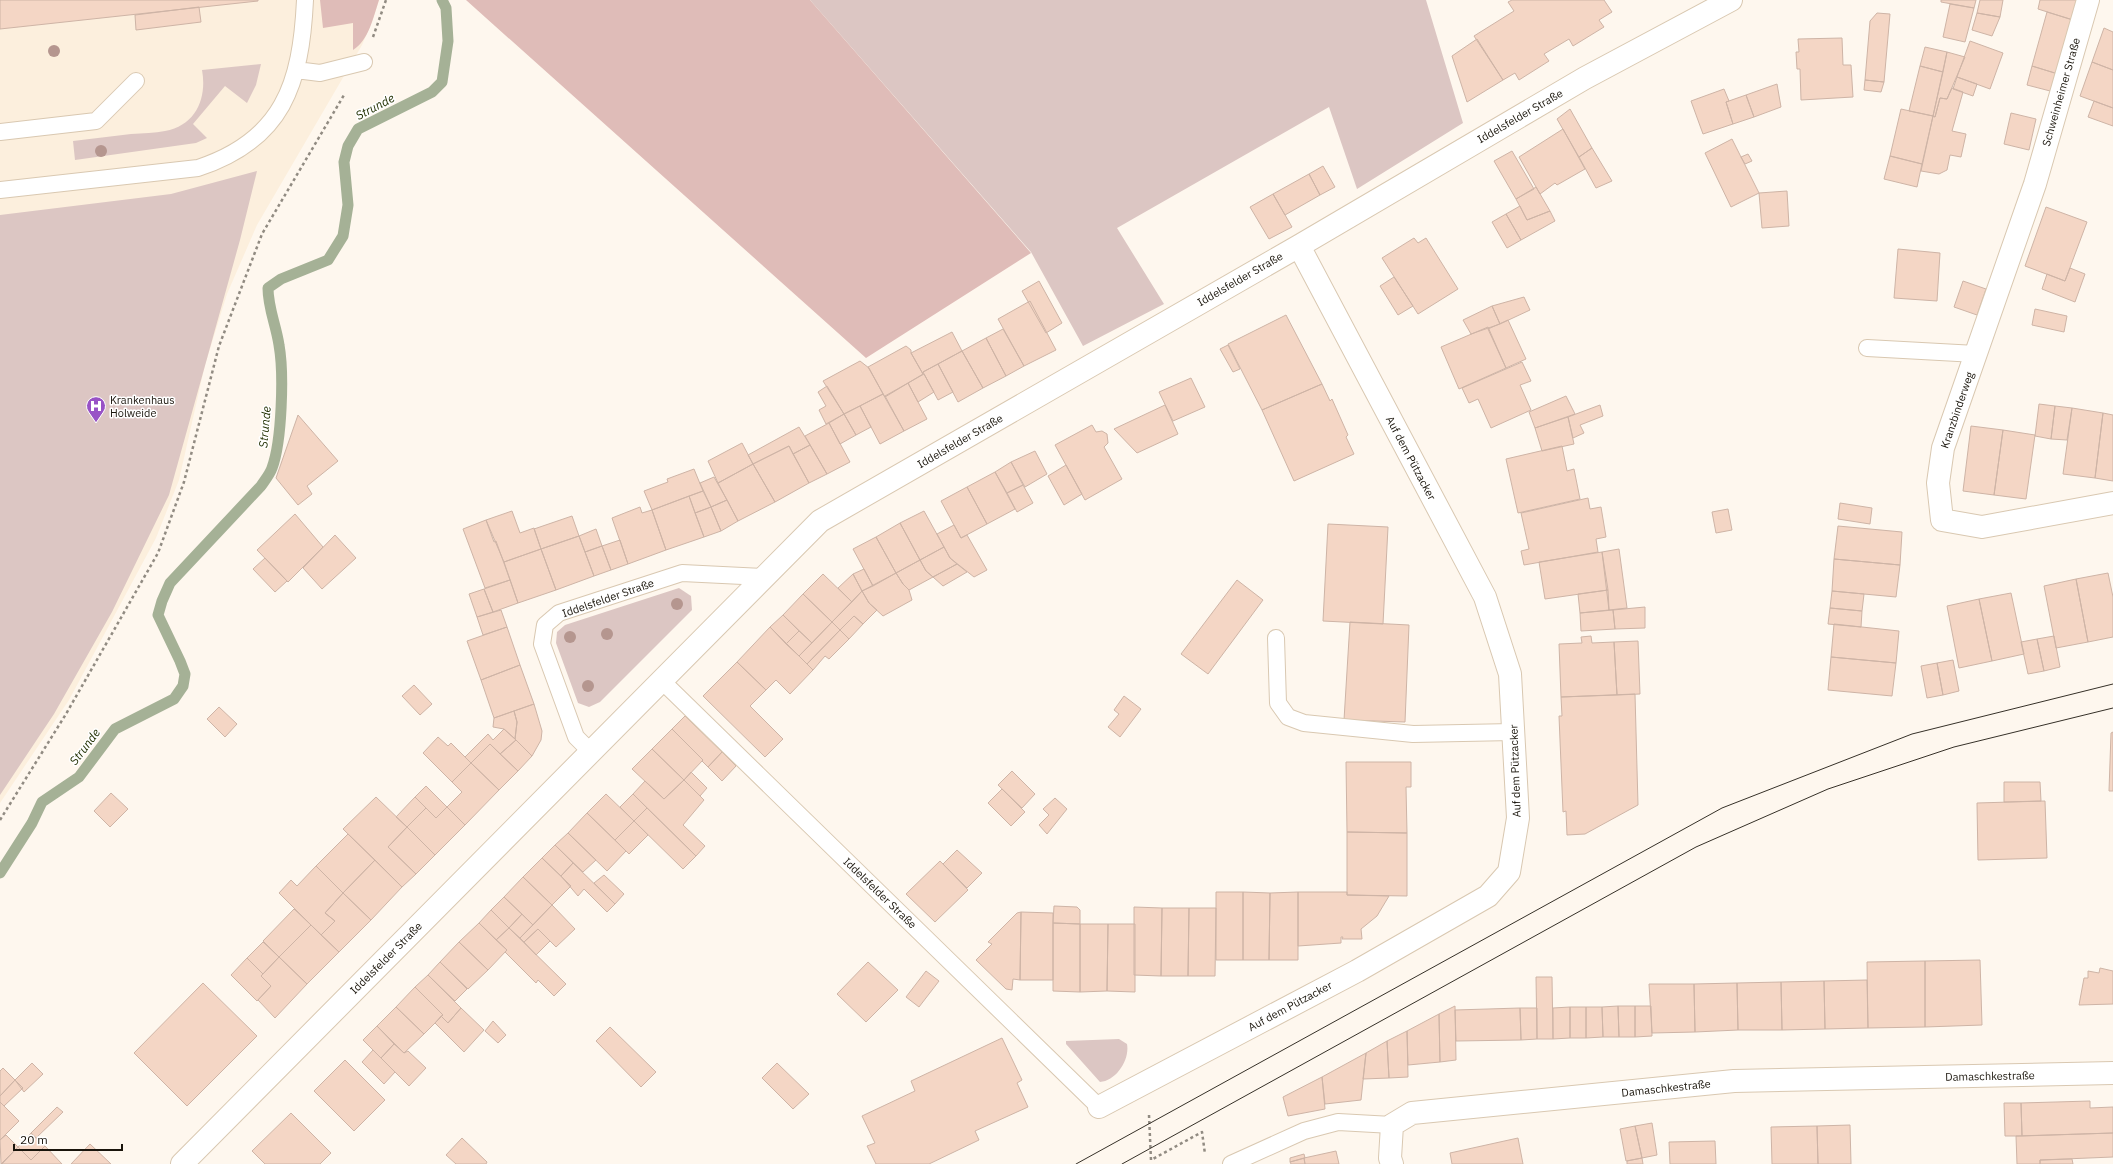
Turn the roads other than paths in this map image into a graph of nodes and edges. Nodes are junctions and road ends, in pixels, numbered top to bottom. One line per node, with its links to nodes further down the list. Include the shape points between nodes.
1 (305, 0): 5 (lane)
2 (1731, 0): 10 (street, Iddelsfelder Straße, via 1585,78)
3 (2088, 0): 8 (street, Schweinheimer Straße)
4 (364, 62): 5 (lane, via 320,73)
5 (296, 70): 9 (lane, via 287,97 260,135 222,160 198,168)
6 (136, 81): 7 (lane, via 96,122)
7 (0, 132)
8 (2035, 184): 12 (street, Kranzbinderweg)
9 (0, 190)
10 (1299, 246): 14 (street, Iddelsfelder Straße, via 820,521); 17 (street, Auf dem Pützacker, via 1485,597 1510,674)
11 (1867, 348): 12 (lane)
12 (1976, 354): 13 (street, Kranzbinderweg, via 1943,448 1938,483 1942,520 1982,527)
13 (2113, 503)
14 (763, 577): 16 (street, Iddelsfelder Straße); 18 (lane, Iddelsfelder Straße, via 682,573 558,613 545,625 542,644 576,738)
15 (1276, 638): 17 (lane, via 1278,704 1288,717 1304,723 1413,734)
16 (661, 680): 18 (street, Iddelsfelder Straße); 20 (lane, Iddelsfelder Straße)
17 (1513, 732): 20 (street, Auf dem Pützacker, via 1518,818 1509,872 1488,896 1357,970)
18 (590, 752): 22 (street, Iddelsfelder Straße)
19 (2113, 1073): 21 (street, Damaschkestraße, via 1734,1081 1412,1113)
20 (1098, 1107)
21 (1392, 1125): 23 (lane, via 1338,1122 1304,1130); 24 (street)
22 (182, 1164)
23 (1231, 1164)
24 (1392, 1164)

